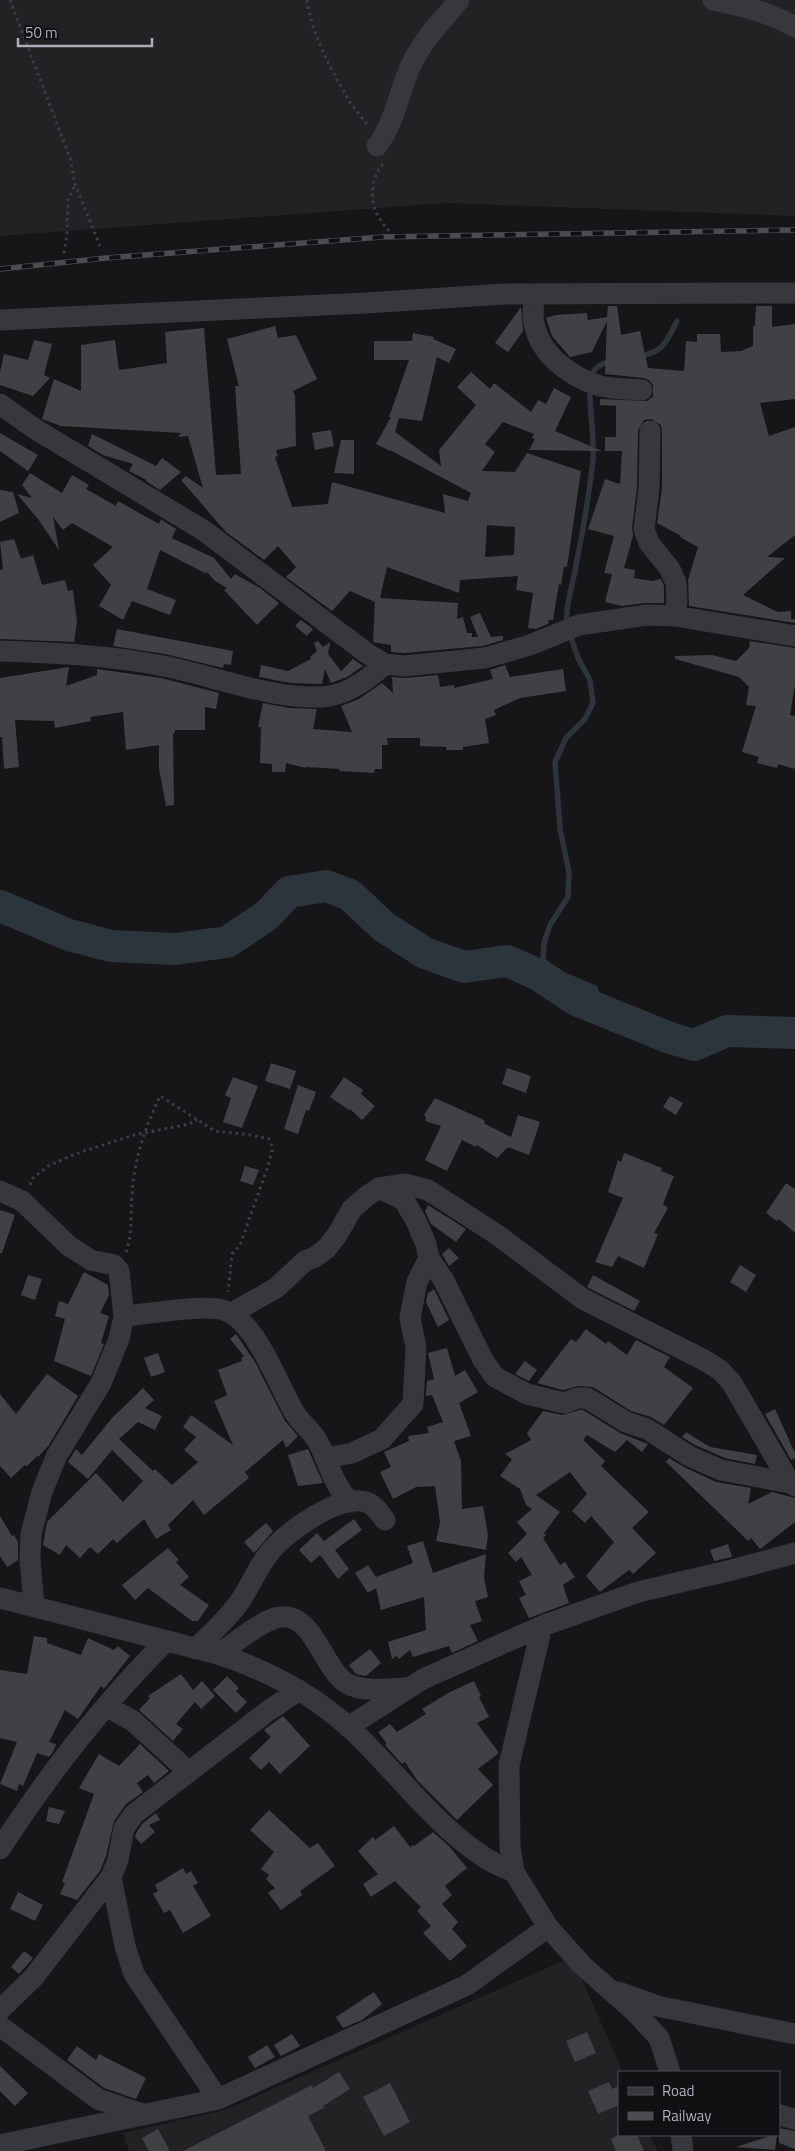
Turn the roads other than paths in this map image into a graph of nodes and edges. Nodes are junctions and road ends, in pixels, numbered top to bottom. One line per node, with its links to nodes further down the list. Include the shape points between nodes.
1 (459, 0): 4 (street, via 421,47 401,87)
2 (713, 0): 3 (street, via 758,9)
3 (795, 27)
4 (381, 140)
5 (795, 293): 6 (street)
6 (534, 294): 7 (street); 8 (street, via 533,318 553,360 566,371 601,386)
7 (0, 320)
8 (642, 390)
9 (0, 404): 14 (street, via 35,429 169,507)
10 (650, 431): 11 (street, via 649,489 644,529 649,543 670,569 676,583)
11 (675, 616): 12 (street); 14 (street, via 647,615 579,625 530,645 485,658 427,665)
12 (795, 636)
13 (0, 651): 14 (street, via 121,658 295,696 331,696 344,692 358,686)
14 (385, 664)
15 (379, 1188): 17 (street, via 404,1200 426,1244); 18 (street, via 352,1209 326,1249 305,1261 276,1288); 21 (street, via 406,1184 428,1190 496,1234 583,1299 720,1370 732,1384)
16 (0, 1191): 19 (street, via 22,1201 69,1246 91,1260 114,1265 119,1271)
17 (429, 1258): 20 (street, via 417,1282 410,1318 416,1347 414,1404 382,1439 352,1453); 21 (street, via 495,1377 527,1394 564,1403 588,1398 626,1422 721,1470)
18 (228, 1312): 19 (street, via 210,1308); 20 (street, via 243,1324 260,1346 290,1404 317,1440)
19 (124, 1316): 26 (street, via 119,1339 101,1383 56,1457 42,1492 31,1534)
20 (325, 1458): 22 (street, via 340,1492)
21 (793, 1484)
22 (350, 1502): 23 (street, via 364,1501 375,1506); 29 (street, via 317,1514 286,1536 270,1552 238,1604)
23 (385, 1520)
24 (795, 1553): 27 (street, via 638,1592)
25 (0, 1598): 26 (street)
26 (34, 1605): 28 (street)
27 (542, 1626): 31 (street); 37 (street, via 509,1765 510,1848)
28 (166, 1642): 29 (street); 33 (street)
29 (196, 1649): 30 (street)
30 (218, 1654): 31 (street, via 270,1620 290,1617 310,1632 346,1683 378,1689); 32 (street, via 250,1665)
31 (406, 1688): 34 (street)
32 (299, 1690): 34 (street); 35 (street)
33 (106, 1706): 35 (street, via 133,1721); 36 (street, via 50,1777)
34 (348, 1727): 37 (street, via 462,1841 488,1860)
35 (189, 1772): 38 (street, via 134,1814 124,1828)
36 (0, 1849)
37 (514, 1872): 39 (street)
38 (111, 1877): 41 (street, via 33,1978); 45 (street, via 134,1974)
39 (548, 1928): 40 (street, via 582,1965); 45 (street, via 467,1984)
40 (611, 1990): 43 (street, via 657,2006); 44 (street, via 659,2038)
41 (0, 2010)
42 (0, 2026): 47 (street, via 98,2099)
43 (795, 2034)
44 (670, 2071)
45 (218, 2099): 47 (street)
46 (780, 2115): 48 (street)
47 (147, 2116): 49 (street)
48 (795, 2119)
49 (0, 2145)

